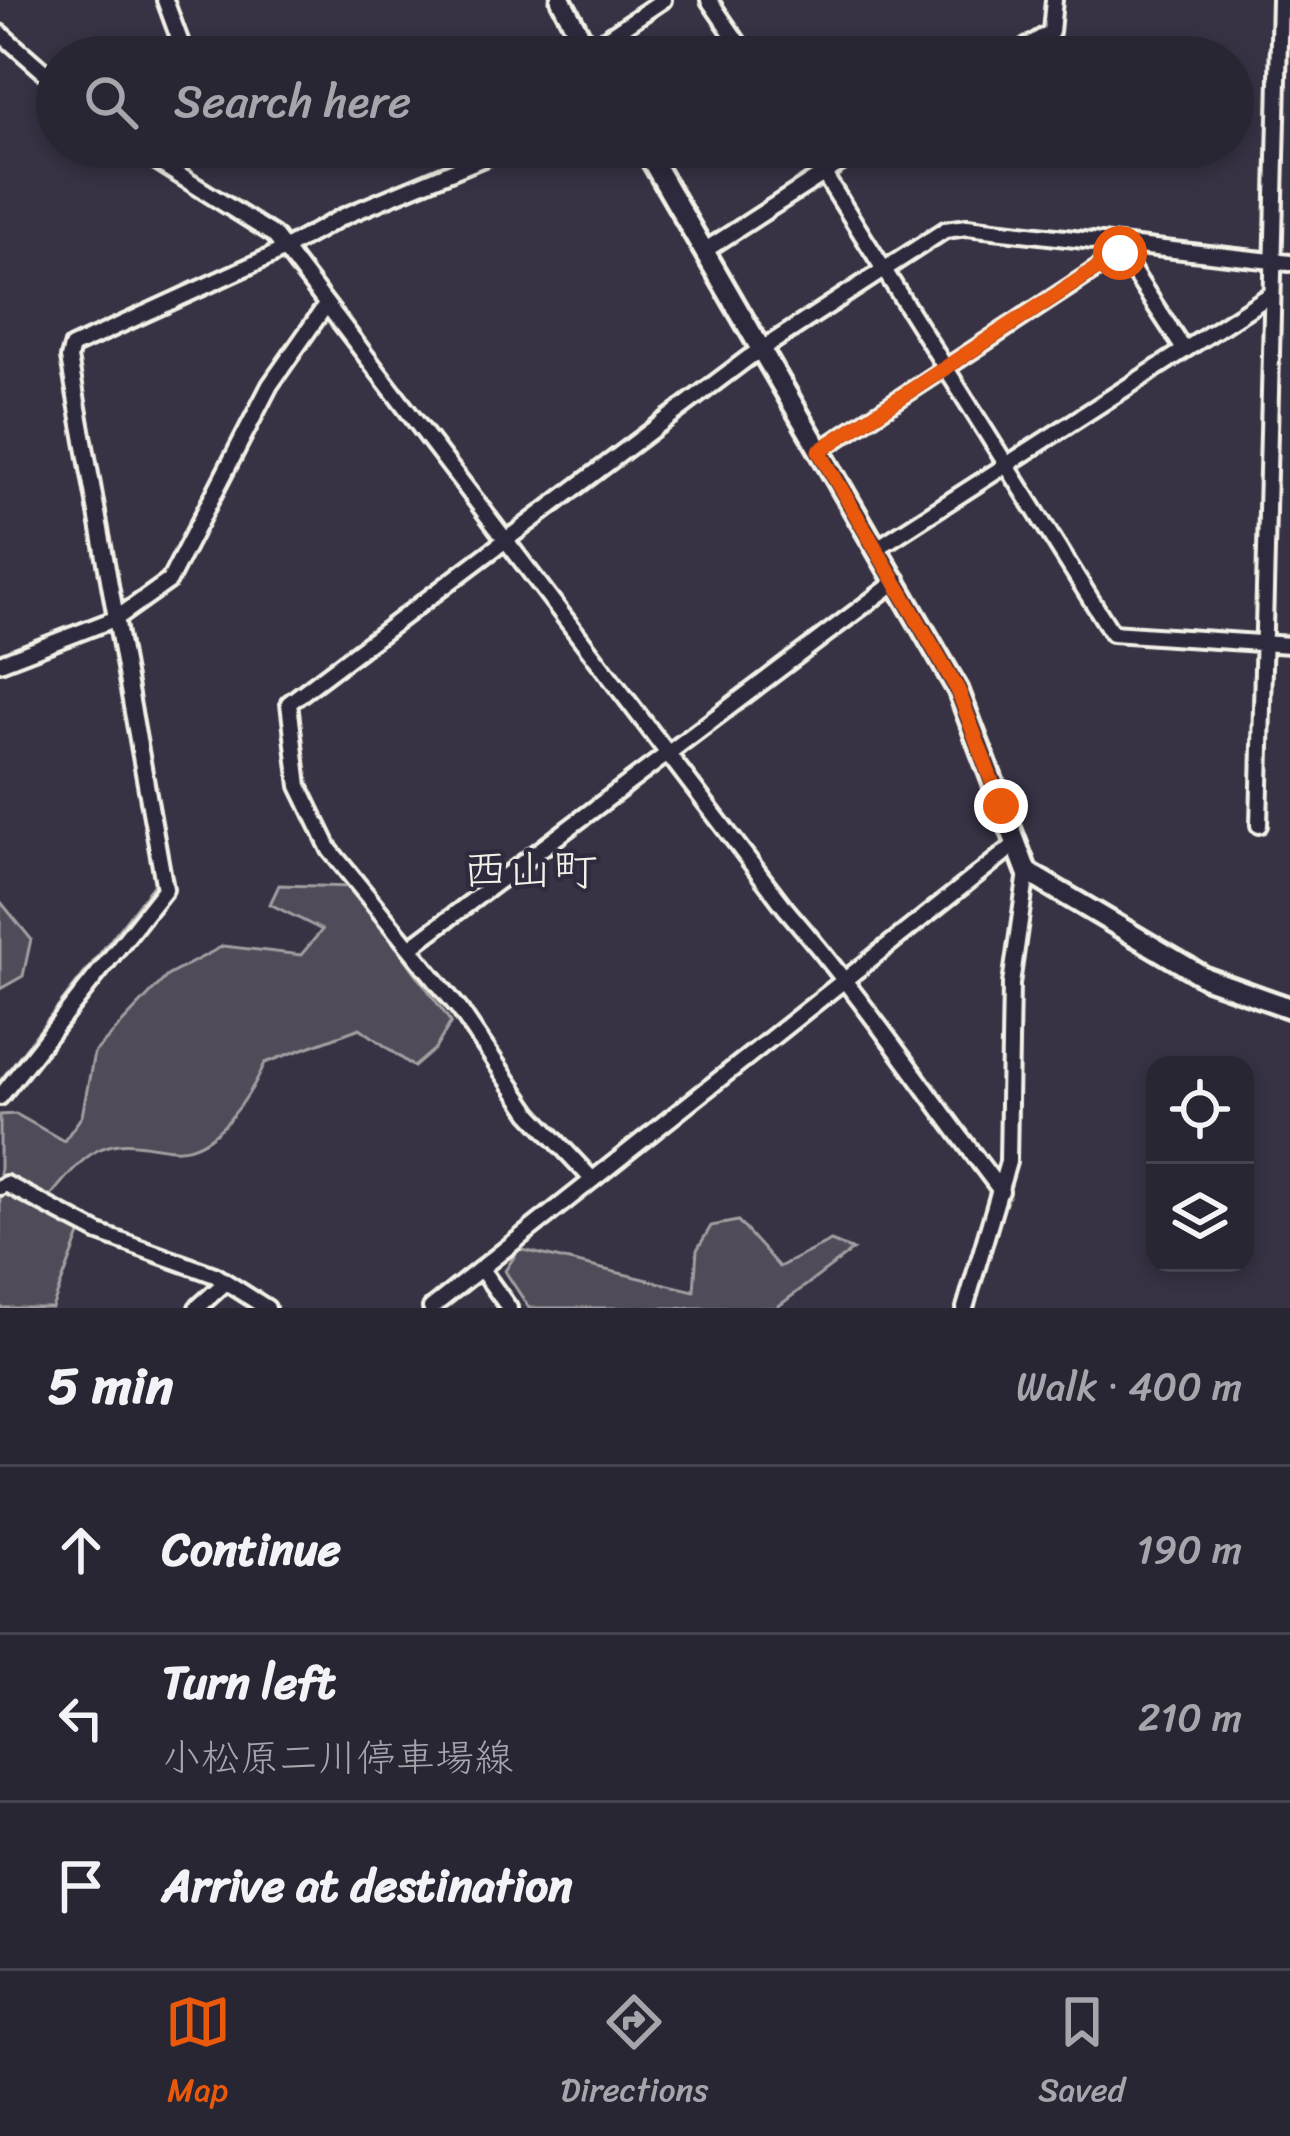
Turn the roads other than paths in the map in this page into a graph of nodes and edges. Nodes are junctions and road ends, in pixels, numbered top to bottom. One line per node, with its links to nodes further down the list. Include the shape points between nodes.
1 (165, 0): 8 (street)
2 (562, 0): 9 (main road)
3 (662, 0): 10 (street)
4 (709, 0): 11 (street)
5 (1054, 0): 12 (street)
6 (1280, 0): 23 (street)
7 (0, 33): 13 (street)
8 (178, 36)
9 (580, 36)
10 (613, 36)
11 (734, 36)
12 (1044, 36)
13 (36, 65)
14 (172, 168): 20 (street)
15 (460, 168): 20 (street)
16 (656, 168): 22 (main road)
17 (820, 168): 19 (street)
18 (833, 168): 19 (street)
19 (824, 174): 22 (street); 25 (street)
20 (284, 248): 27 (street); 36 (street, via 72,346)
21 (1118, 248): 23 (street); 25 (street, via 967,227 945,230); 28 (street); 30 (street)
22 (704, 251): 29 (main road)
23 (1273, 261): 24 (street); 26 (street)
24 (1290, 263)
25 (884, 269): 29 (street); 30 (street)
26 (1270, 295): 28 (street); 37 (street)
27 (326, 305): 33 (street); 36 (street, via 270,385 169,581)
28 (1183, 348): 32 (street)
29 (759, 351): 31 (main road); 33 (street)
30 (946, 365): 31 (street); 32 (street)
31 (819, 451): 34 (main road)
32 (1007, 460): 34 (street); 37 (street, via 1112,633)
33 (507, 540): 40 (street); 44 (street, via 289,703 299,785 312,819)
34 (879, 547): 35 (main road)
35 (898, 580): 40 (street); 42 (main road, via 958,690)
36 (117, 618): 39 (street); 47 (street, via 166,889)
37 (1263, 645): 38 (street); 41 (street)
38 (1290, 645)
39 (0, 663)
40 (667, 752): 44 (street); 45 (street)
41 (1259, 826)
42 (1016, 844): 43 (main road); 45 (street)
43 (1027, 872): 46 (main road, via 1206,978); 50 (street, via 1011,984 1008,1162)
44 (412, 947): 48 (street, via 530,1113)
45 (845, 976): 48 (street); 50 (street)
46 (1285, 1010)
47 (0, 1097)
48 (591, 1178): 51 (street)
49 (0, 1187): 52 (street)
50 (1000, 1191): 57 (street)
51 (481, 1269): 55 (street); 56 (street)
52 (226, 1282): 53 (street); 54 (street)
53 (197, 1308)
54 (267, 1308)
55 (430, 1308)
56 (508, 1308)
57 (965, 1308)

